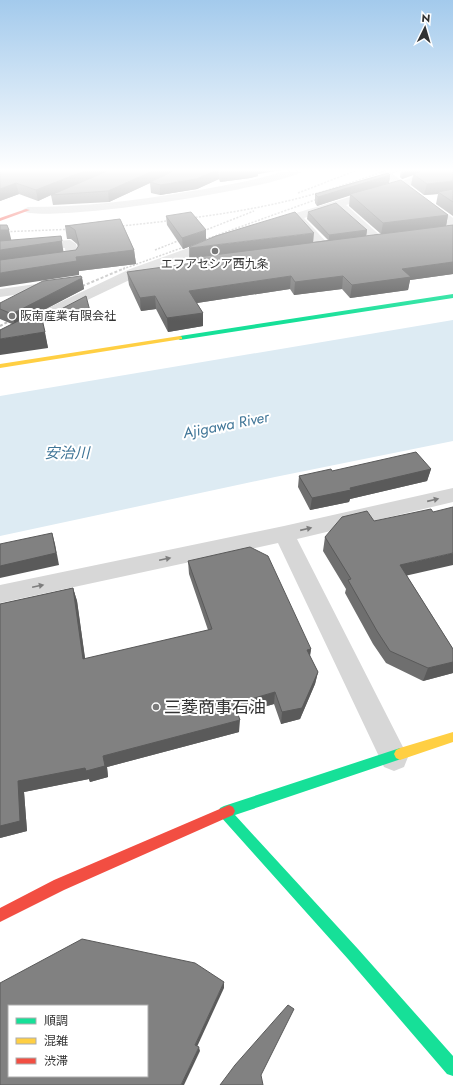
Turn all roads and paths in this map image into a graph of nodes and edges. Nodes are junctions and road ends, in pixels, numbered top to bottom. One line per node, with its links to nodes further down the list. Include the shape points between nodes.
1 (287, 220): 5 (street)
2 (299, 220): 12 (street)
3 (355, 220): 9 (street)
4 (441, 220): 6 (street)
5 (260, 228)
6 (451, 229)
7 (231, 237): 17 (street)
8 (393, 239): 9 (street)
9 (379, 241): 10 (street)
10 (364, 243)
11 (341, 246): 12 (street)
12 (326, 248): 14 (street)
13 (0, 249): 16 (street, via 70,244 72,259)
14 (311, 250)
15 (188, 265): 17 (street)
16 (0, 268)
17 (135, 272): 18 (street); 22 (street, via 53,311)
18 (84, 281)
19 (69, 283): 20 (street)
20 (0, 293)
21 (453, 296): 23 (street)
22 (0, 341)
23 (0, 366)
24 (453, 495): 25 (street, one-way to 24)
25 (284, 534): 26 (street, one-way to 25); 28 (street)
26 (0, 594)
27 (453, 737): 28 (street)
28 (394, 756): 29 (street)
29 (224, 812): 30 (street, via 59,885); 31 (street)
30 (0, 915)
31 (453, 1068)

